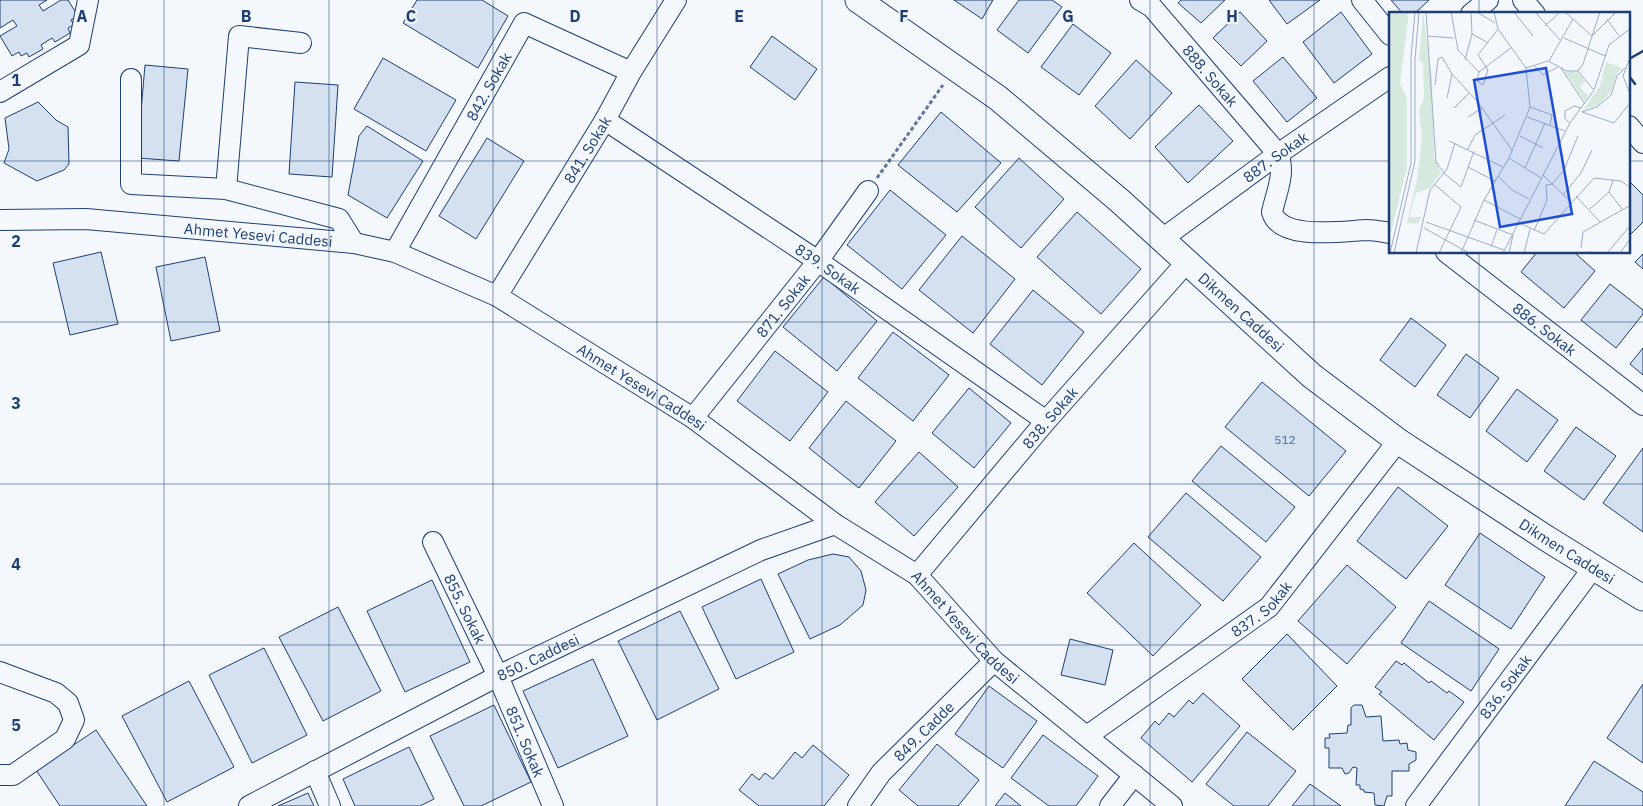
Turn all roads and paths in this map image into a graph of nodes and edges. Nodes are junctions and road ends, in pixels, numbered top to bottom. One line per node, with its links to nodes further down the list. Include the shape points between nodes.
1 (88, 0): 16 (street, via 79,45)
2 (676, 0): 13 (street, 841. Sokak)
3 (858, 0): 12 (main road, Dikmen Caddesi)
4 (1140, 0): 20 (street, 888. Sokak, via 1152,7)
5 (1362, 0): 10 (street)
6 (1488, 0): 8 (street)
7 (1523, 0): 9 (street)
8 (1473, 12)
9 (1533, 12)
10 (1389, 34)
11 (301, 43): 21 (street, via 239,36)
12 (955, 67): 22 (path); 25 (main road, Dikmen Caddesi, via 1005,104)
13 (631, 72): 17 (street, 841. Sokak); 27 (street, 842. Sokak, via 524,23)
14 (1389, 78): 20 (street, 887. Sokak)
15 (131, 79): 21 (street, via 131,184)
16 (0, 92)
17 (606, 120): 29 (street, 839. Sokak); 31 (street, 841. Sokak)
18 (1630, 127): 19 (street)
19 (1643, 143)
20 (1278, 154): 24 (street, via 1282,173 1272,212 1278,222 1294,230); 25 (street, 887. Sokak)
21 (226, 189): 26 (street, via 339,219)
22 (868, 191): 29 (street, 871. Sokak)
23 (0, 220): 26 (street, Ahmet Yesevi Caddesi, via 86,219)
24 (1389, 233)
25 (1162, 239): 30 (main road, Dikmen Caddesi)
26 (354, 243): 27 (street, Ahmet Yesevi Caddesi)
27 (395, 252): 31 (street, Ahmet Yesevi Caddesi)
28 (1449, 254): 32 (street, 886. Sokak)
29 (818, 261): 33 (street, 871. Sokak); 34 (street, 839. Sokak)
30 (1186, 263): 34 (street, 838. Sokak); 35 (main road, Dikmen Caddesi, via 1312,376)
31 (497, 296): 33 (street, Ahmet Yesevi Caddesi)
32 (1643, 405)
33 (693, 418): 36 (street, Ahmet Yesevi Caddesi)
34 (1046, 421): 39 (street, 838. Sokak)
35 (1398, 441): 38 (main road, Dikmen Caddesi); 44 (street, 837. Sokak, via 1269,607)
36 (835, 524): 39 (street, Ahmet Yesevi Caddesi); 43 (street, 850. Caddesi, via 761,550)
37 (433, 542): 43 (street, 855. Sokak)
38 (1593, 568): 40 (main road, Dikmen Caddesi); 54 (street, 836. Sokak)
39 (918, 575): 41 (street, Ahmet Yesevi Caddesi)
40 (1641, 594)
41 (994, 661): 44 (street, Ahmet Yesevi Caddesi); 51 (street, 849. Cadde, via 881,773)
42 (0, 672): 46 (street, via 56,693 68,703 74,720 66,739 13,775)
43 (498, 676): 45 (street, 850. Caddesi); 50 (street, 851. Sokak)
44 (1087, 736): 47 (street, Ahmet Yesevi Caddesi)
45 (315, 771): 48 (street, 850. Caddesi); 49 (street)
46 (0, 775)
47 (1134, 775): 52 (street); 53 (street, Ahmet Yesevi Caddesi)
48 (249, 806)
49 (330, 806)
50 (553, 806)
51 (858, 806)
52 (1110, 806)
53 (1172, 806)
54 (1416, 806)

